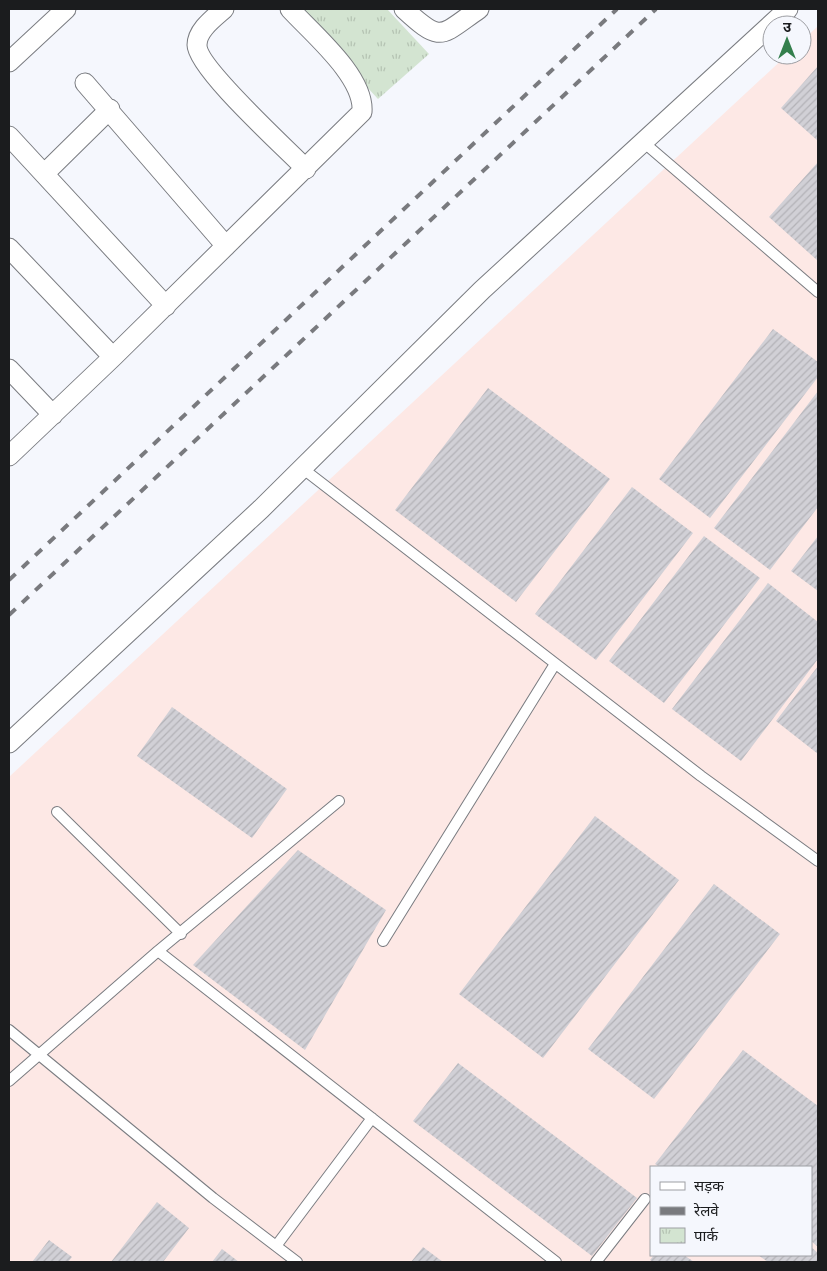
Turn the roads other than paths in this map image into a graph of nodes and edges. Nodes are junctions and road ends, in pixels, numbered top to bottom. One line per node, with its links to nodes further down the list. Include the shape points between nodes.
1 (66, 9): 7 (street)
2 (224, 9): 12 (street, via 203,28 196,45 200,56 240,104)
3 (290, 9): 12 (street, via 346,70 357,85 363,102 362,112)
4 (404, 9): 5 (street, via 435,33 447,31)
5 (479, 9)
6 (788, 9): 11 (street)
7 (9, 62)
8 (86, 83): 9 (street)
9 (110, 109): 13 (street); 14 (street)
10 (9, 136): 13 (street)
11 (642, 141): 16 (lane); 22 (street, via 482,290)
12 (306, 169): 14 (street)
13 (44, 174): 17 (street)
14 (226, 246): 17 (street)
15 (9, 248): 18 (street)
16 (818, 292)
17 (166, 306): 18 (street)
18 (113, 357): 20 (street)
19 (9, 369): 20 (street)
20 (53, 415): 21 (street)
21 (9, 456)
22 (302, 468): 23 (lane); 24 (street)
23 (555, 664): 27 (lane); 29 (lane)
24 (9, 743)
25 (339, 801): 28 (lane)
26 (57, 812): 28 (lane)
27 (818, 861)
28 (181, 934): 30 (lane)
29 (383, 941)
30 (158, 951): 32 (lane); 34 (lane)
31 (9, 1030): 32 (lane)
32 (38, 1054): 33 (lane); 36 (lane)
33 (9, 1081)
34 (372, 1118): 36 (lane); 38 (lane)
35 (645, 1199): 39 (lane)
36 (276, 1246): 37 (lane)
37 (297, 1262)
38 (556, 1262)
39 (596, 1262)

